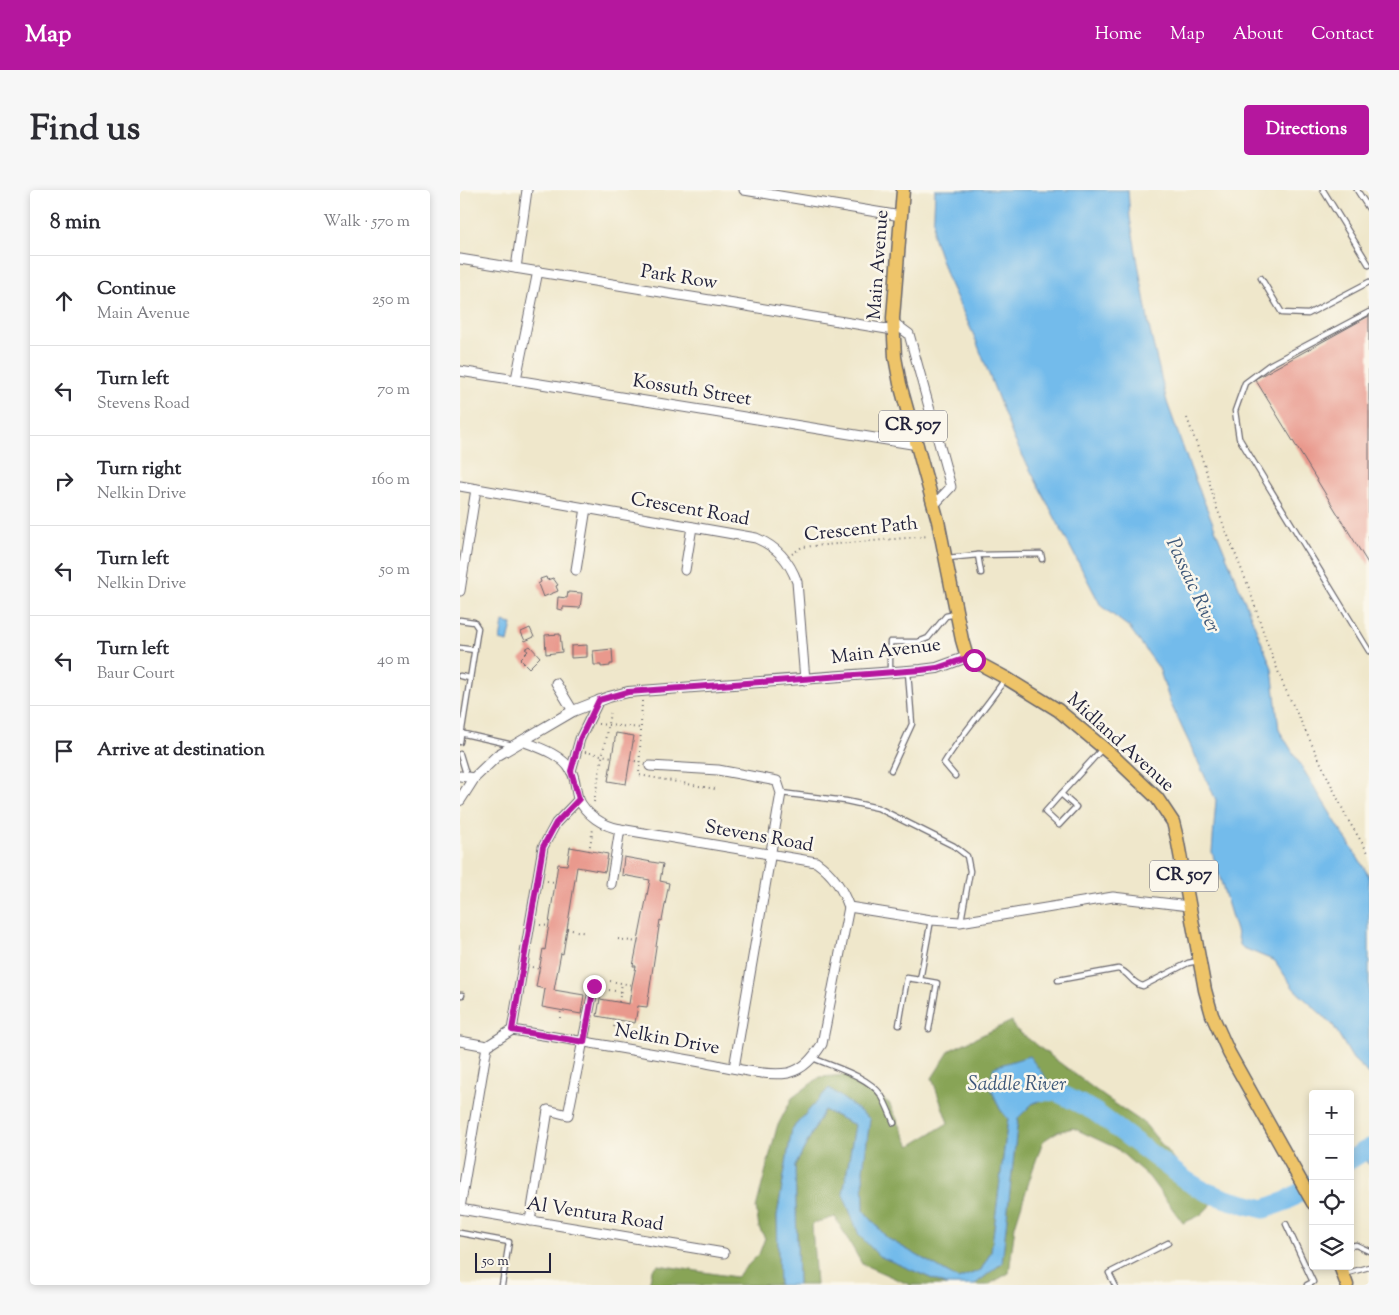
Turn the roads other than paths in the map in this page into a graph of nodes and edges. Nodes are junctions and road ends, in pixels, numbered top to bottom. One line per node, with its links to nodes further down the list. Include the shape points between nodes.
1 (527, 190): 11 (street)
2 (744, 190): 6 (street)
3 (903, 190): 8 (main road, Main Avenue / CR 507)
4 (1323, 190): 10 (lane)
5 (1357, 190): 7 (lane)
6 (778, 193): 8 (street)
7 (1369, 209)
8 (901, 216): 16 (main road, Main Avenue / CR 507)
9 (460, 259): 11 (street, Park Row)
10 (1369, 265)
11 (516, 268): 12 (street, Park Row)
12 (538, 271): 16 (street, Park Row); 18 (street)
13 (1261, 278): 14 (lane, via 1282,313 1308,314)
14 (1369, 282)
15 (1369, 312): 36 (lane, via 1269,365 1245,383 1235,411 1240,438)
16 (894, 327): 19 (main road, Main Avenue / CR 507, via 900,384); 22 (street, via 909,334 951,487)
17 (460, 371): 18 (street, Kossuth Street)
18 (516, 379): 19 (street, Kossuth Street)
19 (918, 445): 22 (main road, Main Avenue / CR 507)
20 (460, 486): 21 (street, Crescent Road)
21 (476, 489): 23 (street, Crescent Road); 31 (street)
22 (934, 505): 26 (main road, Main Avenue / CR 507)
23 (586, 508): 24 (street, Crescent Road); 28 (street)
24 (692, 527): 29 (street); 43 (street, Crescent Road, via 756,538 777,549 786,559 797,582)
25 (978, 555): 26 (lane); 27 (lane, via 1041,554); 30 (lane)
26 (946, 558): 32 (main road, Main Avenue / CR 507)
27 (1042, 559)
28 (576, 570)
29 (685, 570)
30 (981, 573)
31 (460, 591)
32 (956, 614): 37 (main road, Main Avenue / CR 507); 39 (lane, via 946,616 928,638 918,642 890,642)
33 (460, 620): 35 (lane, via 474,622 478,628)
34 (460, 648): 35 (lane)
35 (475, 650): 41 (lane)
36 (1369, 651)
37 (967, 658): 38 (street, Main Avenue, via 937,668); 42 (main road, Midland Avenue / CR 507)
38 (908, 672): 39 (street, Main Avenue); 55 (lane, via 912,724)
39 (890, 673): 43 (street, Main Avenue)
40 (460, 676): 41 (lane)
41 (470, 678): 47 (lane)
42 (1006, 678): 52 (main road, Midland Avenue / CR 507, via 1058,710); 57 (lane, via 944,763)
43 (805, 680): 45 (street, Main Avenue, via 628,692)
44 (556, 683): 48 (street)
45 (599, 700): 48 (street, Main Avenue); 56 (street, via 580,739)
46 (460, 706): 47 (lane)
47 (466, 707): 49 (lane)
48 (573, 711): 51 (street, Main Avenue)
49 (461, 733): 50 (lane); 51 (lane)
50 (460, 742)
51 (518, 743): 56 (street, via 552,753); 58 (street, Main Avenue)
52 (1103, 748): 60 (lane); 66 (main road, Midland Avenue / CR 507, via 1157,798 1173,822)
53 (460, 754): 58 (lane)
54 (650, 766): 59 (street, via 718,770 778,781)
55 (891, 770)
56 (571, 771): 61 (street, Stevens Road)
57 (955, 776)
58 (467, 777): 62 (street, Main Avenue)
59 (781, 793): 64 (street); 69 (lane, via 878,808 954,846 967,856 970,872)
60 (1061, 794): 60 (lane, via 1045,812 1059,825 1076,807)
61 (579, 799): 63 (street, Stevens Road, via 597,821); 75 (street, via 556,823 543,847)
62 (460, 800)
63 (620, 829): 64 (street, Stevens Road); 65 (street)
64 (771, 854): 67 (street, Stevens Road, via 816,862 838,883); 81 (street)
65 (611, 884)
66 (1189, 906): 69 (street, via 1113,897); 70 (main road, Midland Avenue / CR 507)
67 (849, 907): 68 (street); 80 (street, via 822,1044)
68 (931, 920): 69 (street); 71 (lane)
69 (960, 922)
70 (1200, 961): 72 (lane, via 1188,963 1143,986 1118,969); 83 (main road, Midland Avenue / CR 507, via 1205,990 1229,1054)
71 (920, 980): 74 (lane, via 907,978); 76 (lane, via 937,984)
72 (1058, 980)
73 (594, 986): 78 (street)
74 (899, 1025)
75 (512, 1030): 78 (street, Nelkin Drive); 79 (street)
76 (929, 1030)
77 (460, 1041): 79 (street)
78 (584, 1042): 81 (street, Nelkin Drive); 85 (street, via 568,1115 548,1110)
79 (487, 1046): 84 (street)
80 (813, 1058): 81 (street, Nelkin Drive, via 803,1067 777,1074); 82 (lane, via 873,1085)
81 (734, 1068)
82 (894, 1123)
83 (1309, 1195)
84 (460, 1208): 85 (street, Al Ventura Road)
85 (530, 1221): 91 (street, Al Ventura Road)
86 (1286, 1224): 96 (lane, via 1313,1282)
87 (460, 1233): 94 (lane, via 509,1242)
88 (1168, 1243): 95 (lane, via 1109,1273)
89 (1354, 1245): 90 (lane)
90 (1369, 1251)
91 (724, 1253)
92 (1369, 1266): 93 (lane)
93 (1343, 1275)
94 (502, 1285)
95 (1115, 1285)
96 (1307, 1285)

